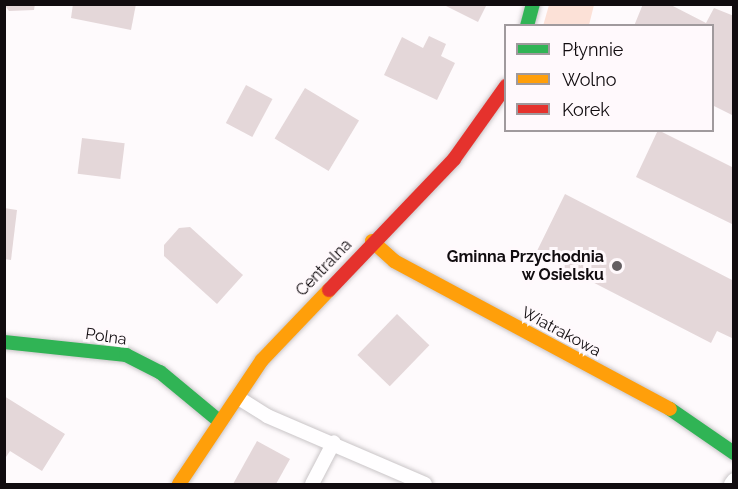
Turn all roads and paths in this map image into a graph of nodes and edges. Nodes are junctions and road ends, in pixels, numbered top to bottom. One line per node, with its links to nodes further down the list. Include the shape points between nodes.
1 (533, 4): 2 (street)
2 (527, 24)
3 (504, 89): 4 (street, Centralna, via 480,130)
4 (372, 241): 6 (street, Centralna); 10 (street, Wiatrakowa, via 394,261 679,414)
5 (4, 342): 7 (street, Polna, via 126,354 160,372)
6 (234, 396): 7 (street, Centralna); 9 (lane, via 267,416)
7 (218, 420): 12 (street, Centralna)
8 (734, 429): 10 (lane)
9 (334, 442): 13 (lane); 14 (lane)
10 (728, 449)
11 (734, 480): 15 (lane)
12 (179, 484)
13 (312, 484)
14 (425, 484)
15 (731, 484)

